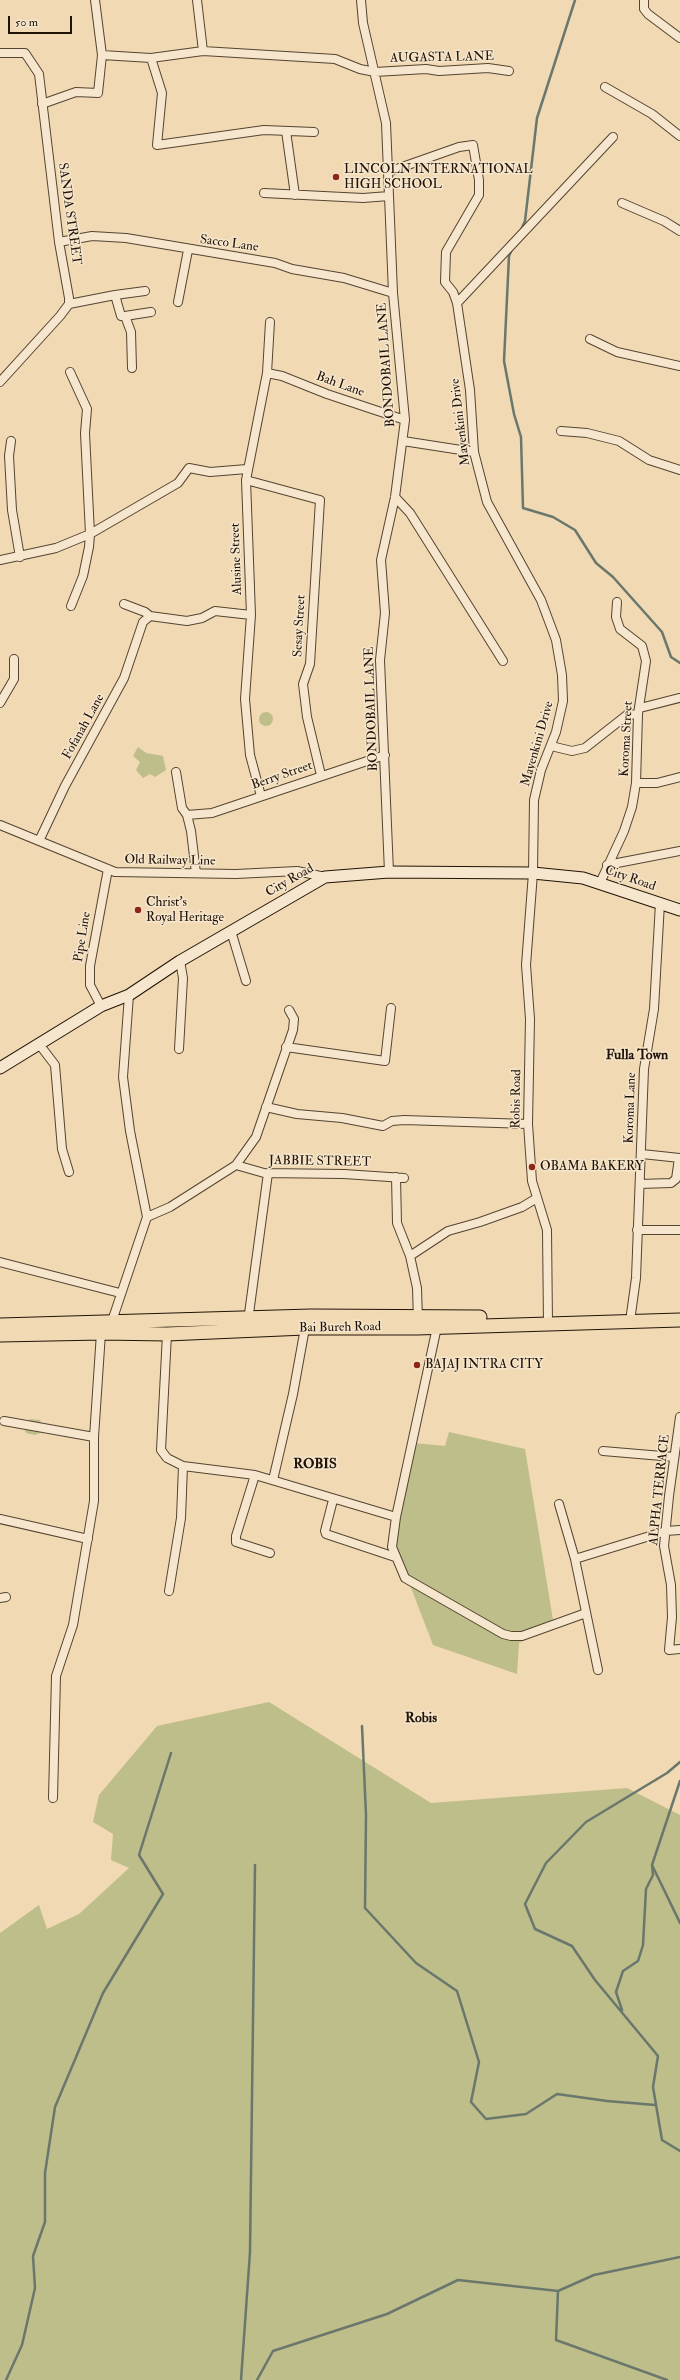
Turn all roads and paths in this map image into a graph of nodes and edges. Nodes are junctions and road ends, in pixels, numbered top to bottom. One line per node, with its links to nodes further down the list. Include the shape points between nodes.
1 (96, 0): 8 (street)
2 (197, 0): 6 (street)
3 (361, 0): 11 (street, BONDOBAIL LANE, via 363,23)
4 (644, 0): 5 (street, via 644,8 648,14)
5 (680, 38)
6 (203, 50): 9 (street, AUGASTA LANE); 11 (street, AUGASTA LANE, via 335,59)
7 (0, 53): 13 (street, SANDA STREET, via 25,53 32,61 39,74)
8 (102, 55): 9 (street, AUGASTA LANE); 13 (street, via 98,93 76,92)
9 (151, 58): 18 (street, via 162,93)
10 (509, 70): 11 (street, AUGASTA LANE, via 488,68)
11 (375, 72): 20 (street, BONDOBAIL LANE, via 386,123)
12 (605, 87): 16 (street, via 652,114)
13 (42, 104): 26 (street, SANDA STREET)
14 (286, 131): 15 (street); 18 (street, via 264,130); 22 (street)
15 (314, 132)
16 (680, 136)
17 (613, 137): 32 (street)
18 (156, 145): 19 (street)
19 (159, 154)
20 (388, 172): 23 (street, BONDOBAIL LANE); 32 (street, Mayenkini Drive, via 459,146 473,145 479,195 446,252 445,282)
21 (264, 193): 22 (street)
22 (295, 195): 23 (street, via 363,198)
23 (389, 196): 29 (street, BONDOBAIL LANE)
24 (622, 203): 25 (street, via 664,221)
25 (680, 231)
26 (59, 242): 27 (street, Sacco Lane, via 92,236 126,238); 33 (street, SANDA STREET)
27 (188, 250): 29 (street, Sacco Lane, via 275,263 292,269 344,278); 31 (street)
28 (145, 291): 30 (street)
29 (393, 293): 43 (street, BONDOBAIL LANE)
30 (115, 295): 33 (street); 35 (street, via 121,316)
31 (178, 302)
32 (457, 303): 47 (street, Mayenkini Drive, via 470,390)
33 (69, 304): 42 (street)
34 (151, 312): 35 (street)
35 (125, 316): 39 (street, via 131,332)
36 (270, 322): 41 (street, Alusine Street)
37 (590, 339): 38 (street, via 617,352)
38 (680, 366)
39 (132, 368)
40 (70, 372): 52 (street, via 87,409 85,433)
41 (267, 373): 43 (street, Bah Lane); 48 (street, Alusine Street)
42 (0, 382)
43 (405, 420): 46 (street, BONDOBAIL LANE)
44 (561, 431): 49 (street, via 587,433 619,441 650,460)
45 (11, 441): 53 (street, via 9,456 12,510)
46 (403, 441): 47 (street); 51 (street, BONDOBAIL LANE)
47 (474, 452): 65 (street, Mayenkini Drive, via 487,502 541,600 556,640 562,674 563,701)
48 (247, 469): 50 (street, Alusine Street); 52 (street, via 210,472 190,468 178,483)
49 (680, 470)
50 (246, 480): 58 (street, Alusine Street); 68 (street, Sesay Street, via 320,500 310,664 303,684 307,717)
51 (395, 497): 61 (street, via 410,513); 66 (street, BONDOBAIL LANE, via 381,560 385,613 380,660)
52 (90, 534): 53 (street, via 56,548); 57 (street, via 83,576)
53 (20, 557): 54 (street)
54 (0, 560)
55 (618, 602): 64 (street, Koroma Street, via 616,617 620,629 642,646 645,652)
56 (124, 604): 59 (street, via 146,612)
57 (71, 606)
58 (251, 615): 59 (street, via 214,611 202,618 187,621); 71 (street, Alusine Street, via 245,700 250,755)
59 (147, 619): 74 (street, Fofanah Lane, via 124,678 65,786)
60 (14, 659): 63 (street, via 14,679)
61 (503, 661)
62 (679, 698): 64 (street)
63 (0, 703)
64 (639, 711): 65 (street, via 627,715 584,748 572,750); 70 (street, Koroma Street)
65 (551, 746): 80 (street, Mayenkini Drive, via 541,770 534,800)
66 (385, 755): 68 (street, Berry Street); 78 (street, BONDOBAIL LANE)
67 (176, 772): 72 (street, via 182,808)
68 (321, 775): 71 (street, Berry Street)
69 (680, 777): 70 (street, via 657,783)
70 (636, 783): 76 (street, Koroma Street, via 624,831)
71 (261, 796): 72 (street, Berry Street, via 212,813)
72 (187, 815): 79 (street)
73 (0, 825): 74 (street, Old Railway Line)
74 (39, 841): 77 (street, Old Railway Line)
75 (680, 852): 76 (street)
76 (607, 865): 82 (street, Koroma Street)
77 (108, 869): 79 (street, Old Railway Line, via 115,872); 89 (street, Pipe Line, via 90,966 90,985)
78 (389, 872): 80 (main road, City Road); 81 (main road, City Road)
79 (196, 873): 81 (street, Old Railway Line, via 298,871)
80 (533, 873): 82 (main road, City Road, via 583,878); 98 (street, Robis Road, via 526,964 530,1057)
81 (325, 877): 85 (main road, City Road)
82 (600, 883): 83 (main road, City Road)
83 (660, 904): 84 (main road, City Road); 99 (street, Koroma Lane, via 654,1009 644,1069)
84 (680, 910)
85 (231, 931): 86 (main road, City Road); 87 (street)
86 (180, 961): 88 (main road, City Road); 95 (street, via 183,978)
87 (246, 981)
88 (129, 995): 89 (main road, City Road); 106 (street, via 123,1077 130,1131)
89 (100, 1004): 91 (street); 93 (main road, City Road)
90 (391, 1008): 94 (street, via 385,1061)
91 (85, 1010)
92 (289, 1010): 94 (street, via 294,1019 293,1030)
93 (39, 1044): 96 (main road, City Road); 102 (street, via 55,1066 62,1149)
94 (286, 1047): 97 (street)
95 (179, 1049)
96 (0, 1068)
97 (266, 1107): 98 (street, via 383,1126 392,1121 404,1120); 101 (street, via 256,1137)
98 (528, 1124): 105 (street, Robis Road, via 532,1181)
99 (642, 1154): 100 (street); 104 (street, Koroma Lane)
100 (680, 1158): 104 (street, via 676,1179 672,1183)
101 (236, 1165): 103 (street, JABBIE STREET); 106 (street, via 170,1207)
102 (70, 1172)
103 (268, 1173): 109 (street, JABBIE STREET, via 400,1177 397,1223); 114 (street)
104 (640, 1184): 107 (street, Koroma Lane)
105 (537, 1198): 109 (street, via 487,1219 448,1231); 115 (street, Robis Road, via 547,1230)
106 (147, 1217): 111 (street)
107 (637, 1230): 108 (street); 112 (street, Koroma Lane, via 636,1278)
108 (680, 1230)
109 (410, 1256): 118 (street, via 417,1288)
110 (0, 1262): 111 (street)
111 (120, 1293): 117 (street)
112 (631, 1314): 113 (highway, Bai Bureh Road); 115 (highway, Bai Bureh Road)
113 (680, 1315)
114 (248, 1318): 117 (highway, Bai Bureh Road); 118 (highway, Bai Bureh Road); 122 (street)
115 (548, 1320): 116 (highway, Bai Bureh Road); 118 (highway, Bai Bureh Road); 120 (highway, Bai Bureh Road)
116 (680, 1320)
117 (112, 1321): 119 (highway, Bai Bureh Road)
118 (418, 1323): 120 (highway, Bai Bureh Road); 121 (highway, Bai Bureh Road)
119 (0, 1325)
120 (437, 1327): 136 (street)
121 (305, 1328): 122 (highway, Bai Bureh Road); 133 (street)
122 (248, 1331): 124 (highway, Bai Bureh Road)
123 (101, 1333): 124 (highway, Bai Bureh Road); 125 (highway, Bai Bureh Road); 128 (street)
124 (167, 1334): 131 (street, via 161,1450 167,1458)
125 (0, 1335)
126 (680, 1417): 130 (street, ALPHA TERRACE)
127 (4, 1421): 128 (street)
128 (94, 1437): 140 (street, via 94,1501)
129 (603, 1451): 130 (street)
130 (677, 1453): 139 (street, ALPHA TERRACE)
131 (183, 1466): 132 (street); 144 (street, via 181,1518)
132 (255, 1475): 133 (street); 141 (street, via 236,1542)
133 (273, 1480): 134 (street)
134 (333, 1500): 136 (street); 142 (street, via 326,1534)
135 (560, 1504): 143 (street)
136 (396, 1516): 142 (street, via 392,1547)
137 (0, 1519): 140 (street)
138 (680, 1530): 139 (street)
139 (666, 1531): 143 (street); 146 (street, ALPHA TERRACE, via 664,1546 671,1585 670,1650)
140 (88, 1539): 148 (street, via 73,1625 56,1676)
141 (270, 1553)
142 (395, 1557): 145 (street, via 405,1578 503,1634 522,1636)
143 (575, 1559): 145 (street)
144 (169, 1590)
145 (586, 1613): 147 (street)
146 (680, 1649)
147 (598, 1670)
148 (52, 1798)

